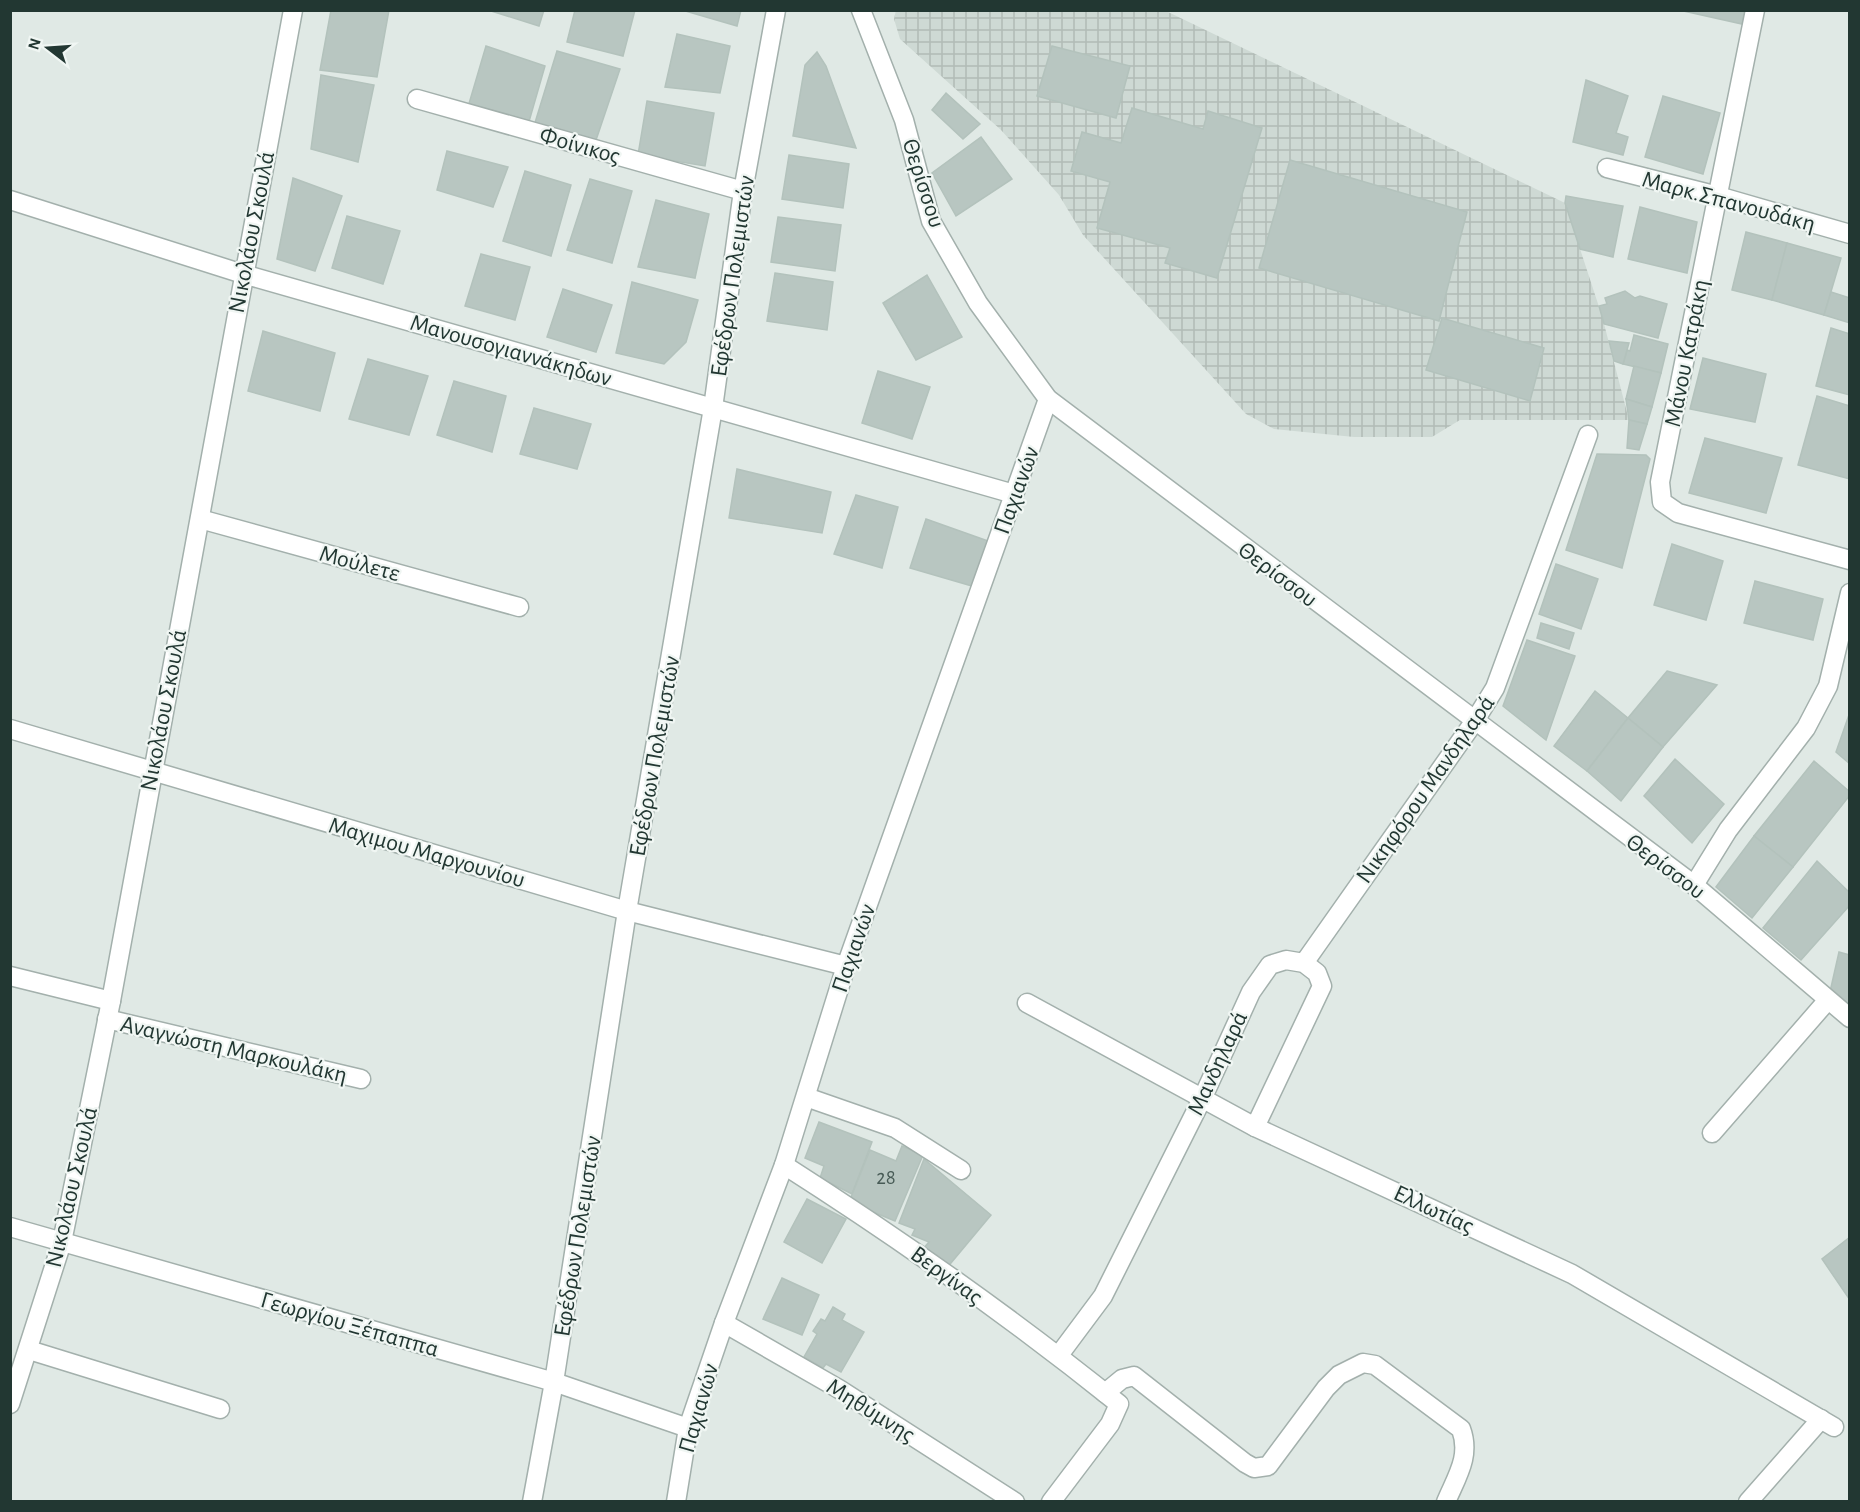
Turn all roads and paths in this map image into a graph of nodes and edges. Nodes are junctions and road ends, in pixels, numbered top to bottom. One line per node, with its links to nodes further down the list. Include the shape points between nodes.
1 (293, 10): 11 (street, Νικολάου Σκουλά)
2 (776, 10): 7 (street, Εφέδρων Πολεμιστών)
3 (861, 10): 12 (street, Θερίσσου, via 904,120 932,221 978,303)
4 (1755, 10): 8 (street, Μάνου Κατράκη)
5 (417, 99): 7 (street, Φοίνικος)
6 (1607, 168): 8 (street, Μαρκ.Σπανουδάκη)
7 (743, 191): 13 (street, Εφέδρων Πολεμιστών)
8 (1718, 196): 10 (street, Μαρκ.Σπανουδάκη); 17 (street, Μάνου Κατράκη, via 1660,482 1662,502 1678,513)
9 (10, 200): 11 (street, Μανουσογιαννάκηδων)
10 (1850, 234)
11 (243, 274): 13 (street, Μανουσογιαννάκηδων); 16 (street, Νικολάου Σκουλά)
12 (1048, 399): 15 (street, Παχιανών); 20 (street, Θερίσσου)
13 (713, 408): 15 (street, Μανουσογιαννάκηδων); 24 (street, Εφέδρων Πολεμιστών)
14 (1588, 435): 20 (street, Νικηφόρου Μανδηλαρά, via 1496,688)
15 (1014, 494): 26 (street, Παχιανών)
16 (200, 519): 19 (street, Μούλετε); 22 (street, Νικολάου Σκουλά)
17 (1850, 560)
18 (1850, 593): 23 (street, via 1828,686 1806,728 1728,830)
19 (519, 607)
20 (1474, 722): 23 (street, Θερίσσου); 25 (street, Νικηφόρου Μανδηλαρά)
21 (10, 729): 22 (street, Μαχιμου Mαργουνίου)
22 (151, 771): 24 (street, Μαχιμου Mαργουνίου); 28 (street, Νικολάου Σκουλά)
23 (1694, 885): 29 (street, Θερίσσου)
24 (627, 911): 26 (street, Μαχιμου Mαργουνίου); 45 (street, Εφέδρων Πολεμιστών)
25 (1304, 963): 35 (street, Μανδηλαρά, via 1286,960 1270,965 1251,992); 36 (street, via 1317,973 1322,986)
26 (846, 966): 34 (street, Παχιανών)
27 (10, 976): 28 (street, Αναγνώστη Μαρκουλάκη)
28 (111, 1001): 32 (street, Νικολάου Σκουλά)
29 (1827, 1001): 31 (street, Θερίσσου); 37 (street)
30 (1027, 1003): 35 (street, Ελλωτίας)
31 (1850, 1018)
32 (107, 1019): 33 (street, Αναγνώστη Μαρκουλάκη); 41 (street, Νικολάου Σκουλά)
33 (361, 1078)
34 (806, 1097): 38 (street, Παχιανών); 39 (street, via 895,1128)
35 (1203, 1097): 36 (street, Ελλωτίας); 44 (street, Μανδηλαρά, via 1103,1296)
36 (1255, 1126): 55 (street, Ελλωτίας, via 1572,1274 1828,1423)
37 (1712, 1133)
38 (784, 1166): 42 (street, Παχιανών); 44 (street, Βεργίνας, via 903,1244)
39 (961, 1170)
40 (10, 1227): 41 (street, Γεωργίου Ξέπαππα)
41 (62, 1242): 43 (street, Νικολάου Σκουλά); 45 (street, Γεωργίου Ξέπαππα)
42 (724, 1323): 49 (street, Παχιανών); 52 (street, Μηθύμνης, via 839,1389)
43 (29, 1350): 47 (street, Νικολάου Σκουλά); 48 (street)
44 (1059, 1355): 46 (street, Βεργίνας)
45 (554, 1382): 49 (street, Γεωργίου Ξέπαππα); 50 (street, Εφέδρων Πολεμιστών)
46 (1105, 1393): 53 (street, Βεργίνας, via 1119,1404 1110,1424); 54 (street, via 1122,1379 1134,1376 1254,1468 1268,1466 1340,1375 1363,1363 1375,1365 1461,1430 1467,1445)
47 (10, 1404)
48 (220, 1409)
49 (687, 1428): 51 (street, Παχιανών)
50 (532, 1502)
51 (676, 1502)
52 (1015, 1502)
53 (1051, 1502)
54 (1446, 1502)
55 (1748, 1502)

